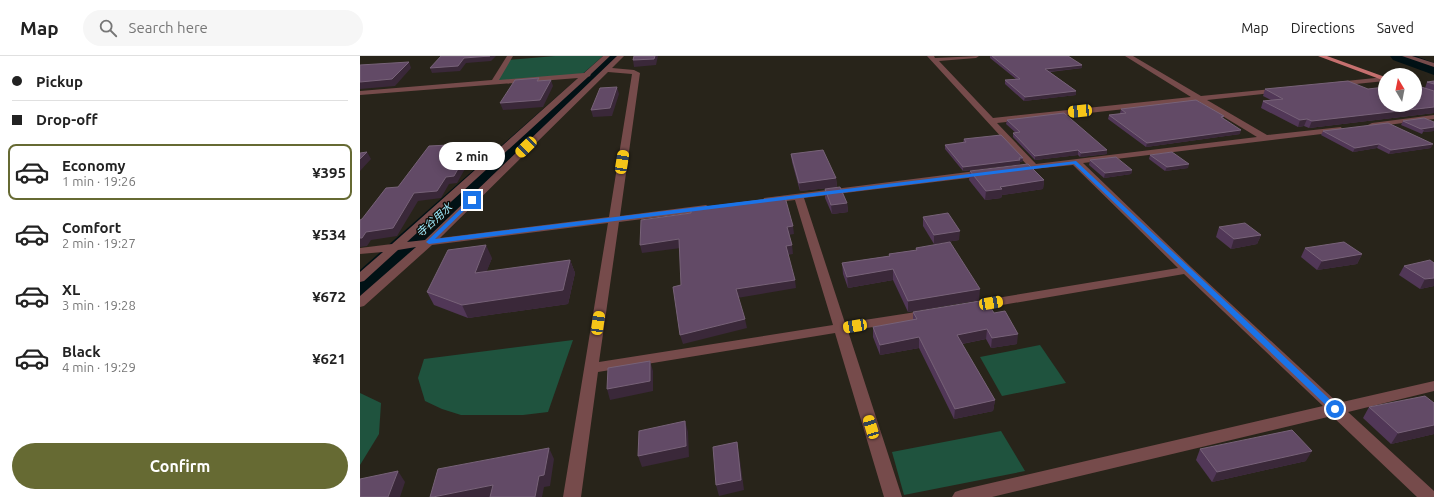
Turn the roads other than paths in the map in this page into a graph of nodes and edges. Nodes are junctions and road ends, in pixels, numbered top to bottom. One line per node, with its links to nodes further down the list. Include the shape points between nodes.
1 (510, 56): 14 (street)
2 (607, 56): 11 (street)
3 (621, 56): 10 (street)
4 (976, 56): 8 (street)
5 (1128, 56): 18 (street)
6 (1321, 56): 12 (main road)
7 (1405, 56): 9 (street)
8 (931, 58): 20 (street)
9 (1434, 65)
10 (603, 73): 11 (street); 31 (street, via 636,73); 32 (street)
11 (587, 75): 14 (street); 33 (street)
12 (1378, 76)
13 (1378, 80): 15 (street)
14 (494, 82): 17 (street)
15 (1330, 84)
16 (1292, 88): 18 (street)
17 (360, 93)
18 (1199, 98): 20 (street); 25 (street)
19 (1434, 117): 21 (street)
20 (991, 121): 27 (street)
21 (1387, 123): 22 (street); 24 (street)
22 (1364, 126)
23 (1349, 128): 25 (street)
24 (1400, 129)
25 (1265, 138): 26 (street)
26 (1076, 162): 27 (street); 35 (street)
27 (1034, 167): 28 (street)
28 (799, 197): 29 (street); 40 (street)
29 (761, 201)
30 (714, 207): 31 (street)
31 (613, 219): 32 (street); 41 (street)
32 (425, 242): 33 (street); 37 (street)
33 (399, 246): 34 (street); 36 (street)
34 (360, 251)
35 (1187, 270): 38 (street); 43 (street)
36 (360, 278)
37 (360, 303)
38 (963, 308)
39 (940, 312): 40 (street)
40 (840, 329): 41 (street); 45 (street)
41 (592, 368): 44 (street)
42 (1434, 386): 43 (street)
43 (1335, 409): 46 (street); 47 (street)
44 (572, 497)
45 (892, 497)
46 (961, 497)
47 (1429, 497)

